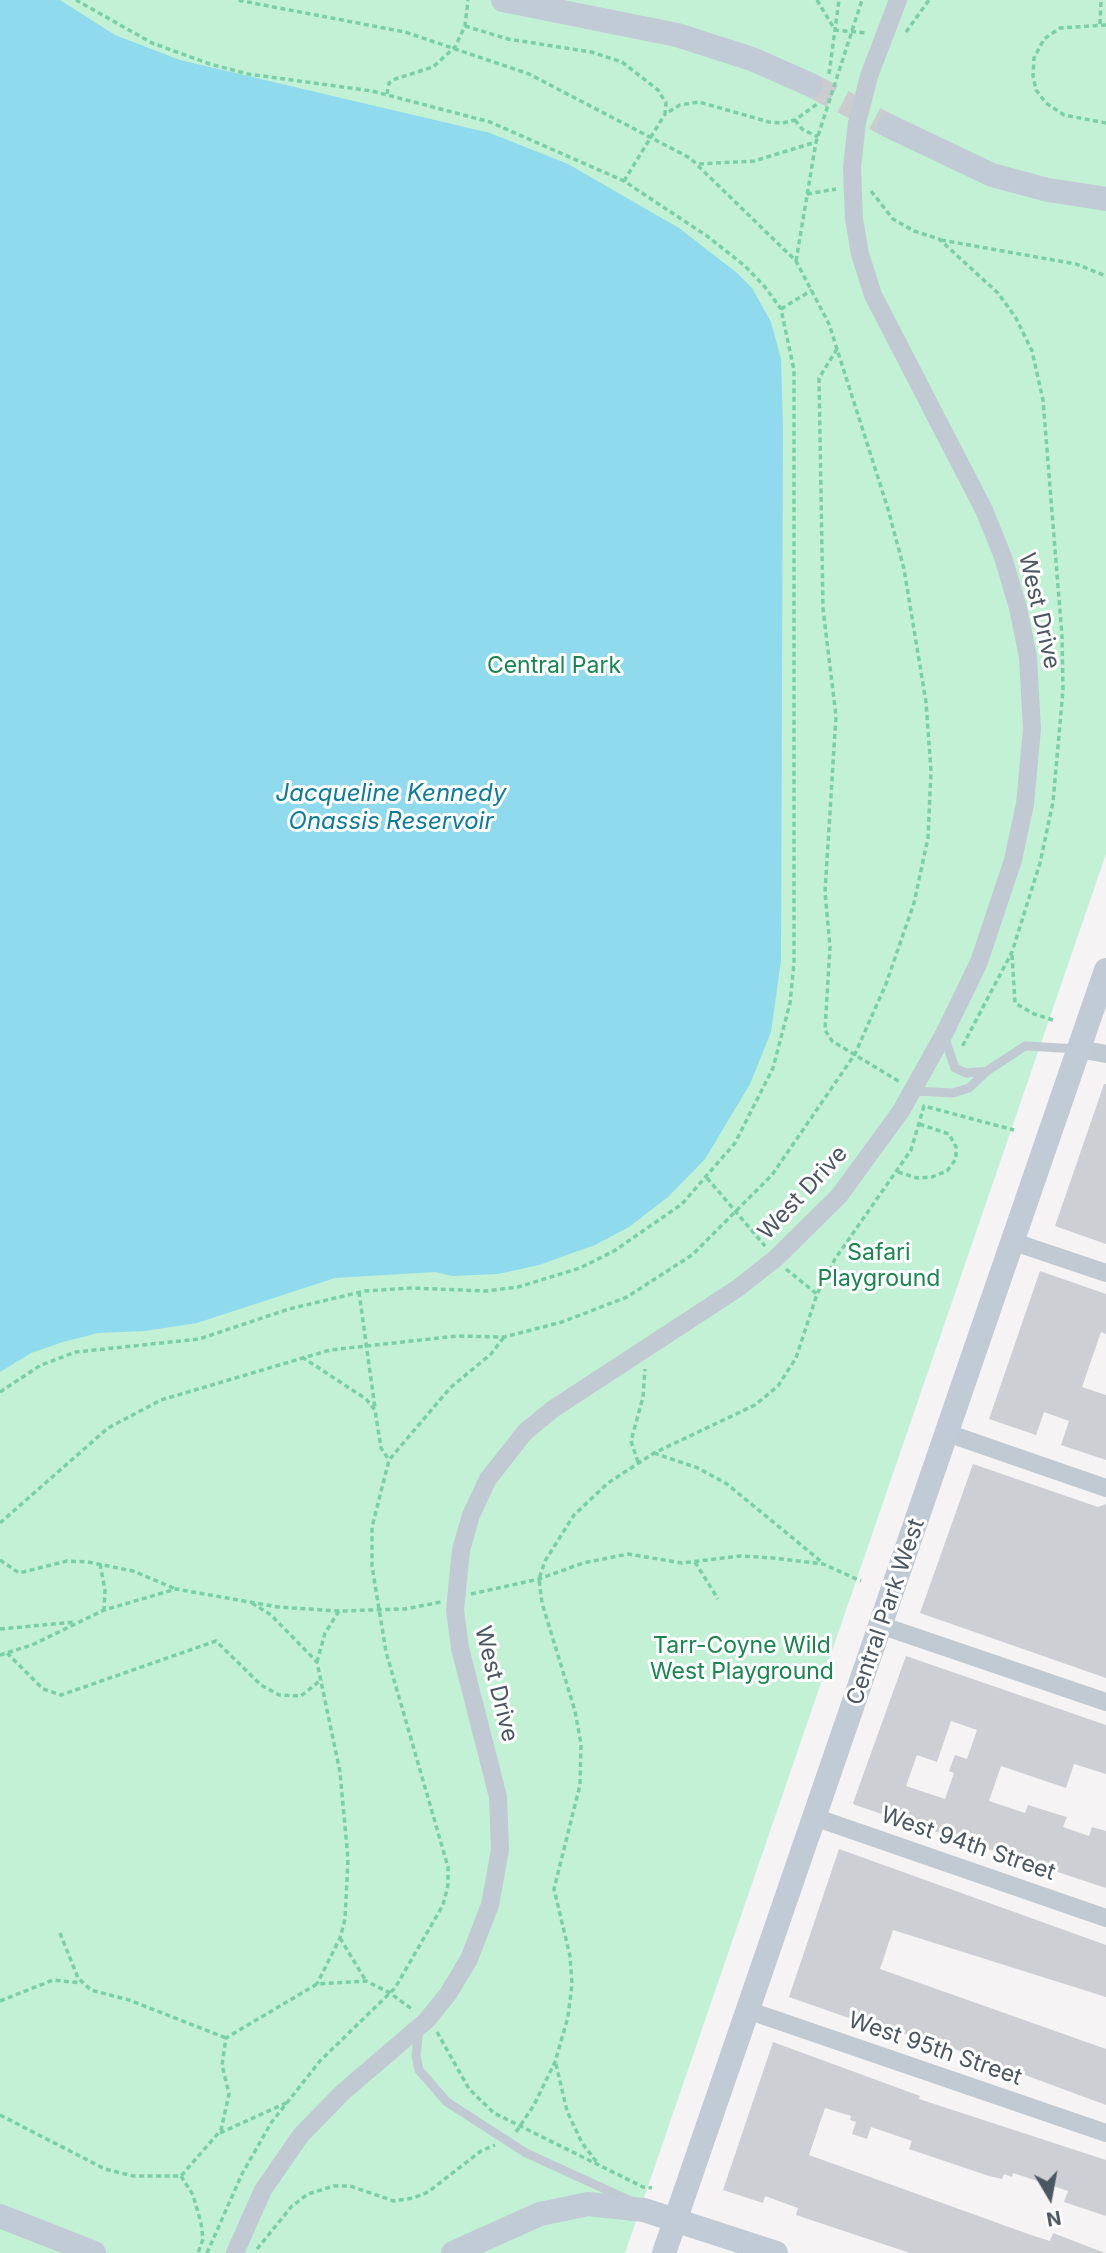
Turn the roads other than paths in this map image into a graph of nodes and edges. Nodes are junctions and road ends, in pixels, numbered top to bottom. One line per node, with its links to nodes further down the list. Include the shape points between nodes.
1 (503, 0): 3 (main road, via 677,35 752,59)
2 (898, 0): 7 (street, West Drive, via 869,76 858,123 851,189 857,237 881,312 999,544 1024,633 1032,703 1021,830 987,940)
3 (819, 90)
4 (889, 126): 5 (main road, via 992,175)
5 (1106, 199)
6 (1106, 970): 8 (main road, Central Park West)
7 (944, 1034): 10 (lane, via 955,1068 966,1073); 11 (street, West Drive)
8 (1078, 1049): 9 (street); 10 (lane, via 1025,1046); 12 (main road, Central Park West)
9 (1106, 1055)
10 (986, 1072): 11 (lane, via 961,1091)
11 (913, 1093): 21 (street, West Drive, via 857,1173 799,1237 738,1288 553,1409 525,1432 488,1479 465,1534 458,1565 455,1624 494,1775 500,1850 495,1887 478,1939 460,1976)
12 (1014, 1242): 13 (street); 14 (main road, Central Park West)
13 (1106, 1273)
14 (947, 1433): 15 (street); 16 (main road, Central Park West)
15 (1106, 1488)
16 (880, 1625): 17 (street); 18 (main road, Central Park West)
17 (1106, 1702)
18 (814, 1817): 19 (street, West 94th Street); 20 (main road, Central Park West)
19 (1106, 1918)
20 (747, 2010): 22 (street, West 95th Street); 25 (main road, Central Park West)
21 (423, 2024): 23 (lane, via 416,2056 419,2070 447,2102 526,2153 570,2175); 27 (street, West Drive, via 351,2084 301,2135 263,2190)
22 (1106, 2133)
23 (648, 2199): 25 (main road); 28 (main road, via 563,2207)
24 (0, 2216): 26 (main road)
25 (676, 2219): 29 (main road, Central Park West); 30 (main road)
26 (94, 2253)
27 (235, 2253)
28 (453, 2253)
29 (664, 2253)
30 (776, 2253)

